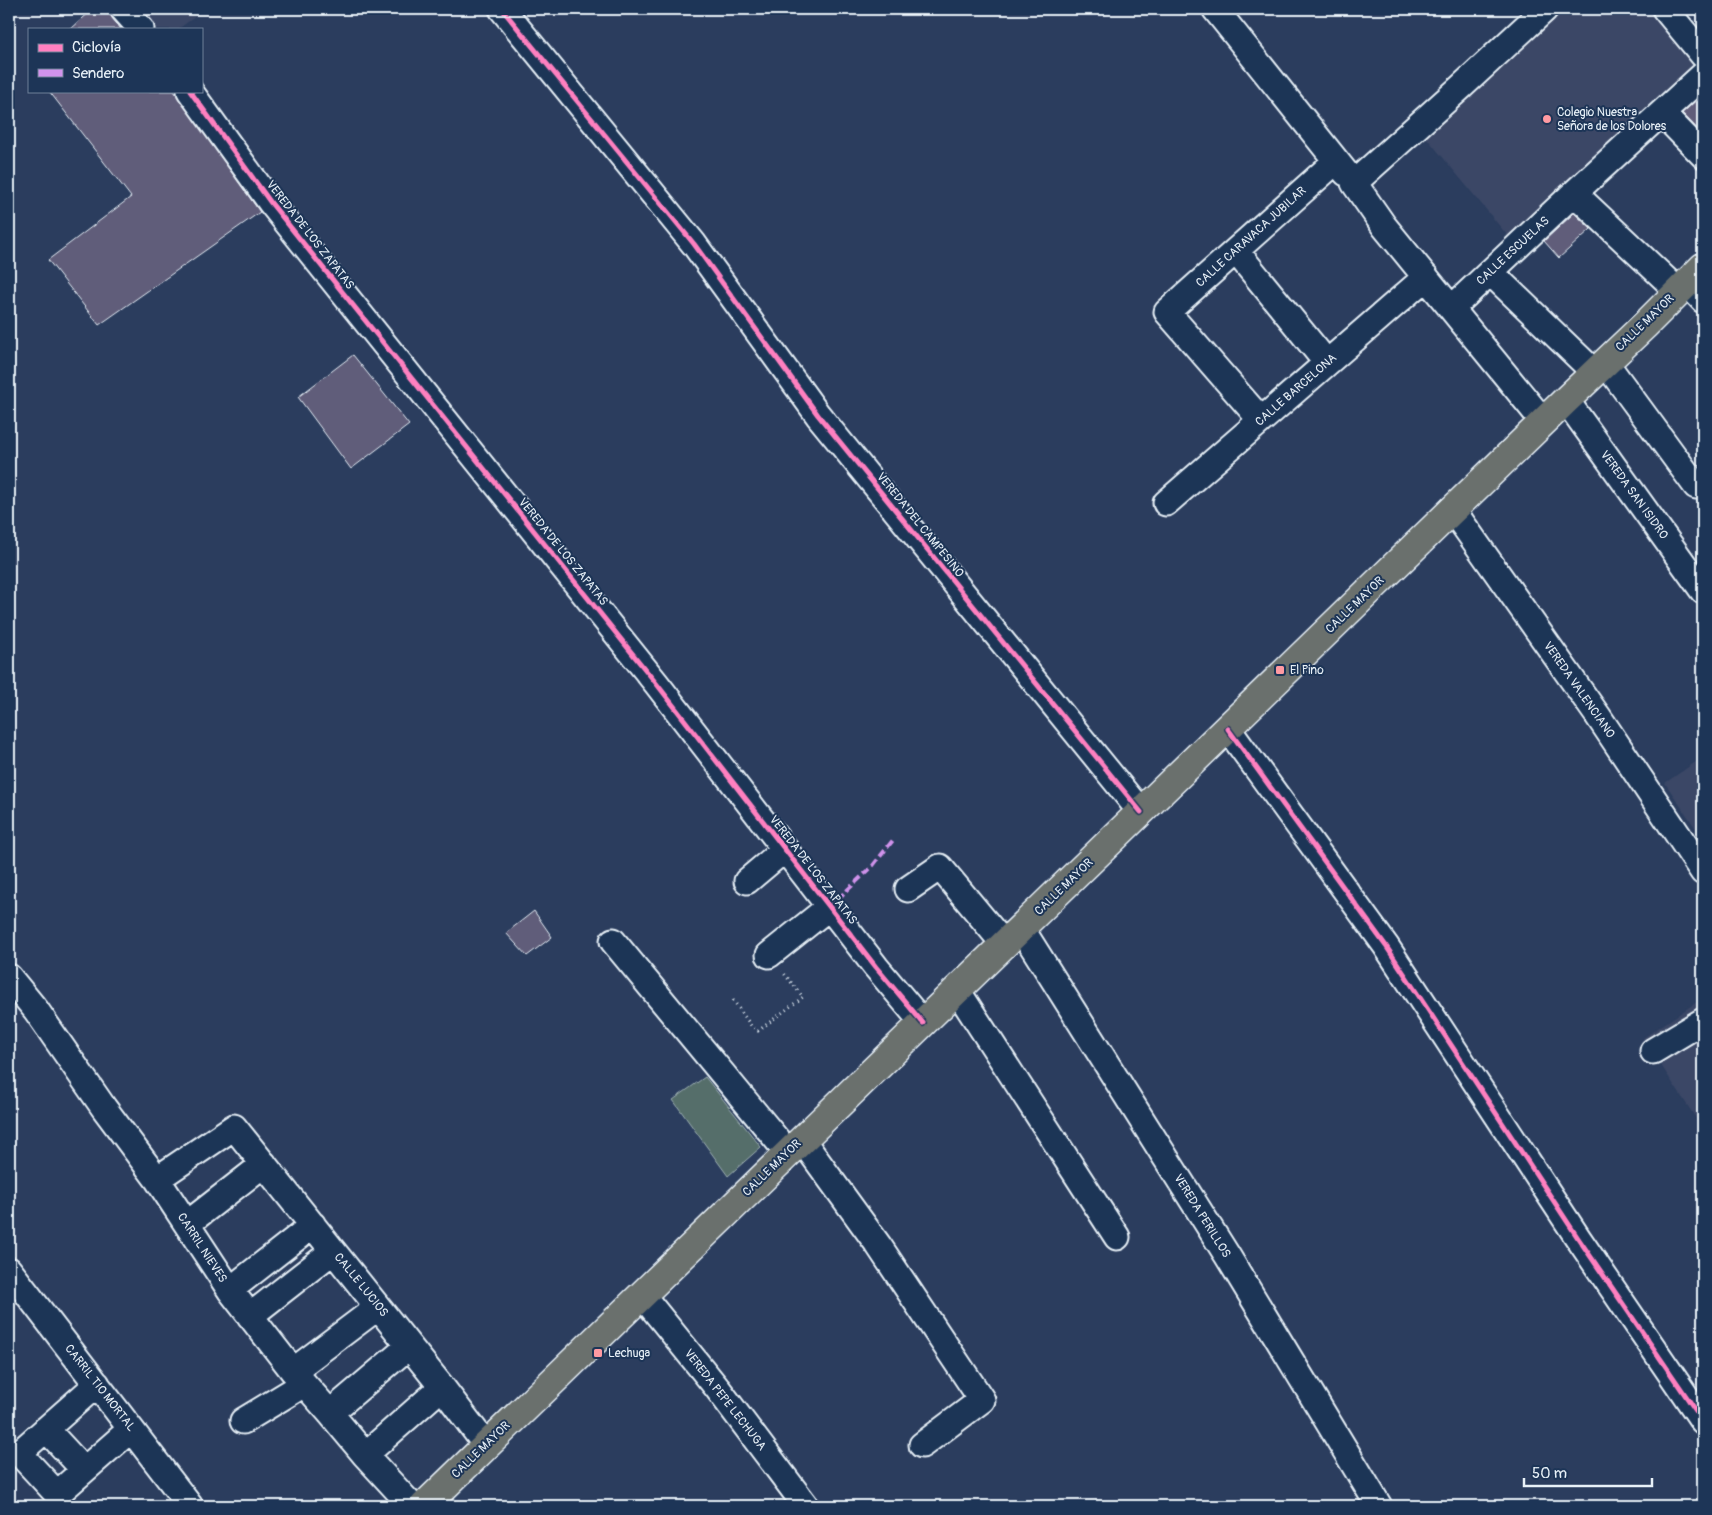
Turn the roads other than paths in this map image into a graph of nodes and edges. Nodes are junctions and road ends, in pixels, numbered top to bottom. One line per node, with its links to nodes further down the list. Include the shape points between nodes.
1 (123, 9): 6 (street)
2 (502, 9): 30 (street, VEREDA DEL CAMPESINO, via 694,244 818,415)
3 (1215, 9): 12 (street)
4 (1545, 9): 13 (street)
5 (1665, 9): 7 (street)
6 (140, 28)
7 (1703, 55)
8 (1703, 75): 10 (street, CALLE ESCUELAS)
9 (191, 92): 31 (street, VEREDA DE LOS ZAPATAS, via 271,204 656,683)
10 (1662, 113): 11 (street); 14 (street, CALLE ESCUELAS)
11 (1703, 155)
12 (1335, 162): 13 (street); 15 (street, CALLE CARAVACA JUBILAR)
13 (1354, 183): 17 (street)
14 (1574, 193): 16 (street, CALLE ESCUELAS); 18 (street)
15 (1236, 251): 20 (street); 23 (street, CALLE CARAVACA JUBILAR, via 1167,312)
16 (1490, 272): 19 (street, CALLE ESCUELAS); 21 (street)
17 (1426, 277): 19 (street); 20 (street, CALLE BARCELONA)
18 (1693, 285): 21 (main road, CALLE MAYOR)
19 (1452, 308): 24 (street)
20 (1326, 363): 23 (street, CALLE BARCELONA)
21 (1599, 367): 22 (main road, CALLE MAYOR); 25 (street)
22 (1566, 400): 24 (main road, CALLE MAYOR); 28 (street, VEREDA SAN ISIDRO)
23 (1261, 420): 26 (street, CALLE BARCELONA)
24 (1543, 421): 27 (main road, CALLE MAYOR)
25 (1696, 486)
26 (1166, 503)
27 (1452, 509): 29 (main road, CALLE MAYOR); 32 (street, VEREDA VALENCIANO)
28 (1703, 591)
29 (1228, 729): 30 (main road, CALLE MAYOR); 62 (street, via 1386,946)
30 (1141, 812): 36 (main road, CALLE MAYOR)
31 (785, 849): 33 (street); 35 (street, VEREDA DE LOS ZAPATAS)
32 (1703, 872)
33 (747, 881)
34 (908, 889): 36 (street, VEREDA PERILLOS, via 940,867)
35 (829, 907): 38 (street); 42 (street, VEREDA DE LOS ZAPATAS)
36 (1013, 936): 40 (main road, CALLE MAYOR); 73 (street, VEREDA PERILLOS, via 1227,1255)
37 (614, 941): 44 (street)
38 (769, 955)
39 (9, 977): 46 (street, CARRIL NIEVES)
40 (958, 990): 42 (main road, CALLE MAYOR); 49 (street)
41 (1703, 1021): 43 (street)
42 (923, 1023): 44 (main road, CALLE MAYOR)
43 (1653, 1051)
44 (795, 1146): 53 (main road, CALLE MAYOR); 66 (street, via 879,1246 982,1400)
45 (264, 1164): 46 (street, CALLE LUCIOS, via 234,1127); 47 (street); 48 (street, CALLE LUCIOS)
46 (157, 1179): 47 (street, CARRIL NIEVES)
47 (187, 1224): 52 (street, CARRIL NIEVES)
48 (313, 1225): 50 (street, CALLE LUCIOS); 52 (street)
49 (1117, 1237)
50 (333, 1251): 54 (street, CALLE LUCIOS); 55 (street)
51 (9, 1270): 58 (street, CARRIL TIO MORTAL)
52 (230, 1290): 55 (street, CARRIL NIEVES)
53 (642, 1295): 65 (main road, CALLE MAYOR); 72 (street, VEREDA PEPE LECHUGA)
54 (378, 1307): 56 (street, CALLE LUCIOS); 57 (street)
55 (250, 1316): 57 (street, CARRIL NIEVES)
56 (409, 1346): 59 (street, CALLE LUCIOS); 60 (street)
57 (298, 1377): 60 (street, CARRIL NIEVES); 61 (street)
58 (97, 1384): 63 (street); 64 (street, CARRIL TIO MORTAL)
59 (442, 1387): 65 (street, CALLE LUCIOS); 67 (street)
60 (330, 1413): 67 (street, CARRIL NIEVES)
61 (243, 1421)
62 (1703, 1421)
63 (46, 1429): 68 (street); 68 (street, via 19,1453 57,1494)
64 (131, 1429): 68 (street); 69 (street, CARRIL TIO MORTAL)
65 (486, 1445): 71 (main road, CALLE MAYOR)
66 (922, 1446)
67 (365, 1456): 70 (street, CARRIL NIEVES)
68 (84, 1470)
69 (190, 1506)
70 (412, 1506)
71 (424, 1506)
72 (806, 1506)
73 (1379, 1506)

